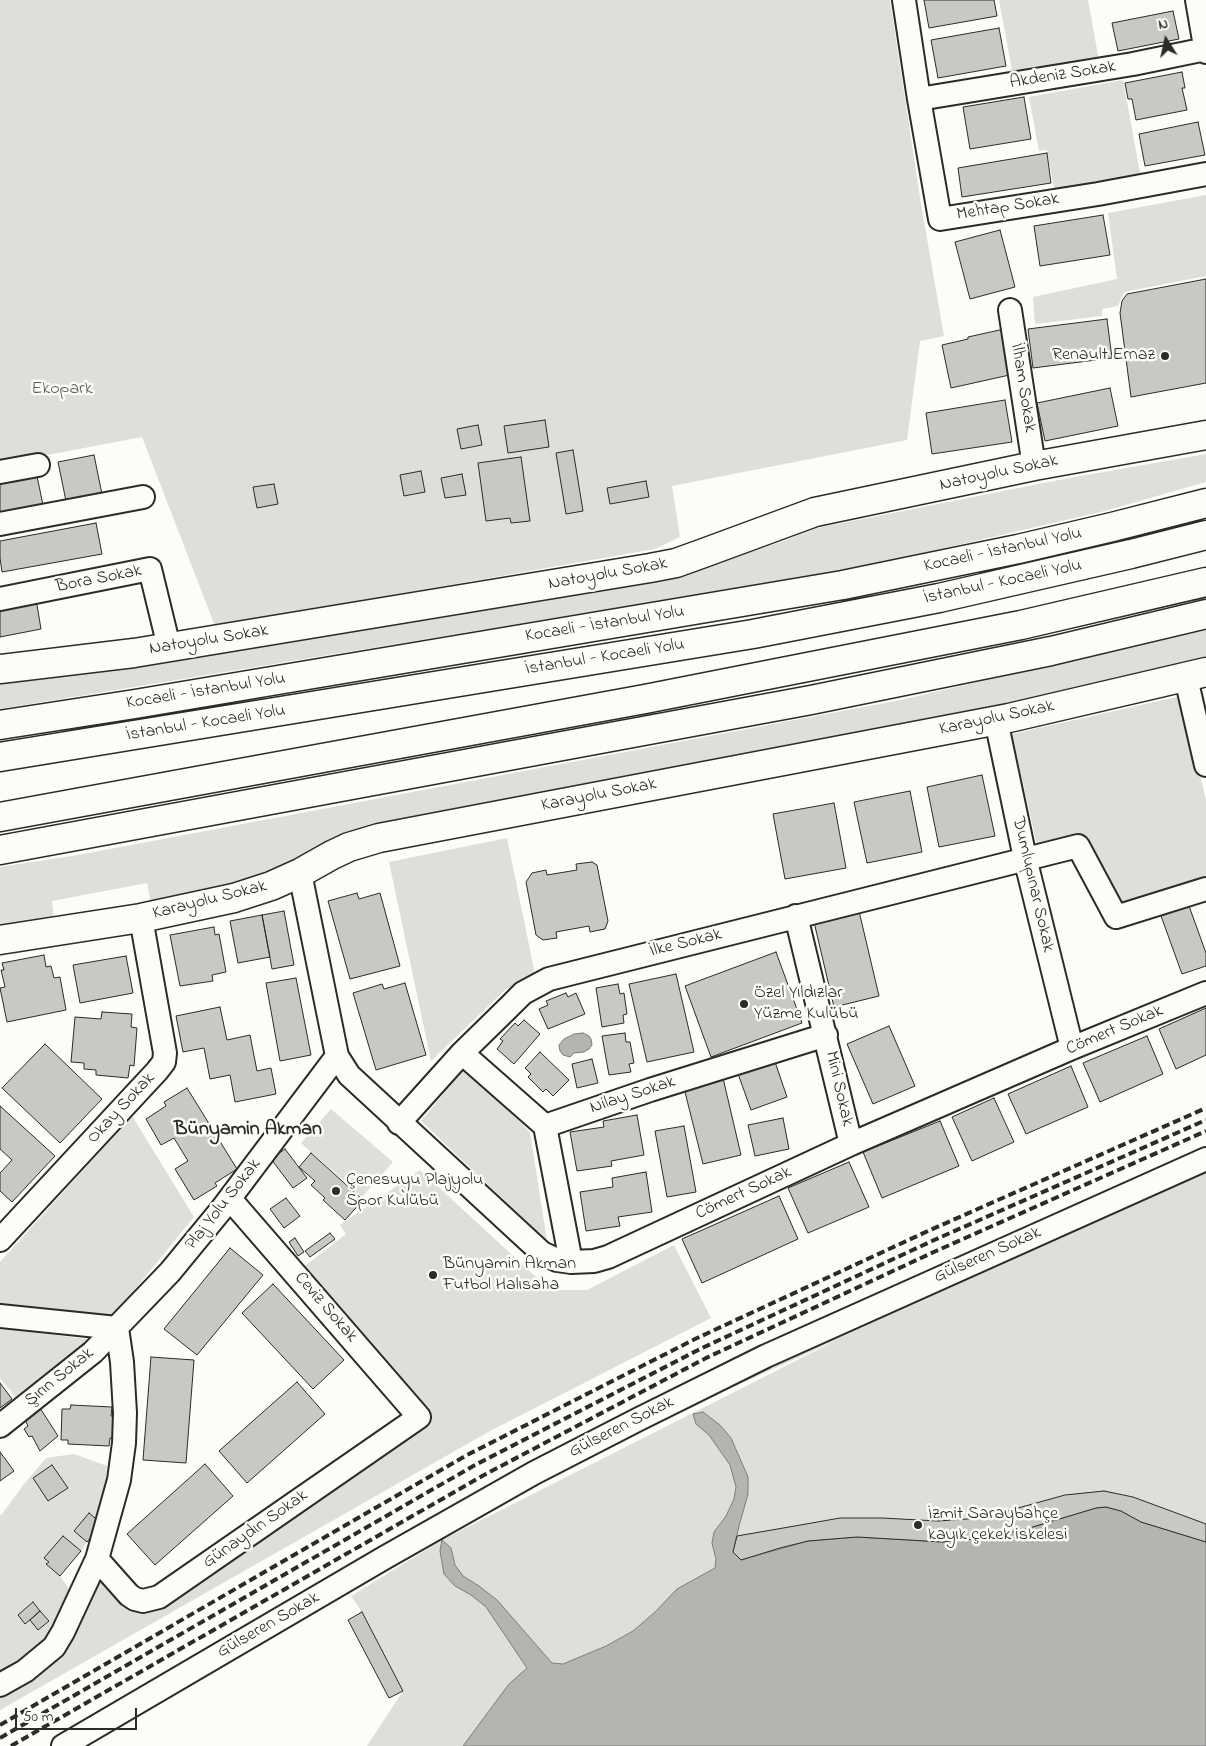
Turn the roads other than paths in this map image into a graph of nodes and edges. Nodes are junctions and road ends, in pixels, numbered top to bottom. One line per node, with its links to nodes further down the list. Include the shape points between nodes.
1 (904, 0): 4 (street, Mehtap Sokak)
2 (1197, 0): 3 (street)
3 (1206, 50): 4 (street, Akdeniz Sokak)
4 (919, 99): 5 (street, Mehtap Sokak, via 940,219)
5 (1206, 174)
6 (1010, 310): 9 (street, İlham Sokak)
7 (1206, 435): 9 (main road, Natoyolu Sokak)
8 (38, 465): 10 (street)
9 (1034, 466): 18 (main road, Natoyolu Sokak, via 815,512 676,563)
10 (0, 472)
11 (143, 497): 13 (street)
12 (1206, 503): 22 (main road, Kocaeli - İstanbul Yolu, via 1018,549 843,586)
13 (0, 524)
14 (1206, 535): 23 (main road, İstanbul - Kocaeli Yolu, via 939,598 753,634)
15 (1206, 582): 25 (main road, via 1021,625 655,698)
16 (0, 599): 18 (street, Bora Sokak, via 150,569)
17 (1206, 614): 26 (main road, via 1051,651 821,698)
18 (170, 648): 19 (main road, Natoyolu Sokak)
19 (0, 670)
20 (1196, 675): 21 (main road, Karayolu Sokak); 24 (street)
21 (996, 720): 27 (street, Dumlupınar Sokak); 28 (main road, Karayolu Sokak, via 380,838 340,851)
22 (0, 725)
23 (0, 757)
24 (1206, 764)
25 (0, 817)
26 (0, 850)
27 (1025, 858): 29 (street, İlke Sokak, via 1078,846 1116,917); 30 (street, İlke Sokak); 35 (street, Dumlupınar Sokak)
28 (300, 873): 31 (main road, Karayolu Sokak, via 253,893); 37 (street)
29 (1206, 889)
30 (796, 916): 34 (street, Mini Sokak); 36 (street, İlke Sokak, via 549,978 523,993)
31 (141, 918): 32 (main road, Karayolu Sokak); 43 (street, Okay Sokak, via 164,1062)
32 (0, 940)
33 (1206, 993): 35 (street, Cömert Sokak)
34 (826, 1035): 39 (street, Nilay Sokak); 40 (street, Mini Sokak)
35 (1072, 1048): 40 (street, Cömert Sokak)
36 (462, 1053): 38 (street, İlke Sokak); 39 (street)
37 (337, 1056): 38 (street, Cömert Sokak, via 349,1075); 42 (street, Plaj Yolu Sokak)
38 (399, 1122): 44 (street, Cömert Sokak, via 542,1253)
39 (545, 1126): 44 (street)
40 (851, 1144): 44 (street, Cömert Sokak, via 608,1257)
41 (1206, 1159): 51 (street, Gülseren Sokak, via 766,1356 648,1414 534,1473)
42 (230, 1199): 46 (street, Plaj Yolu Sokak, via 170,1272); 47 (street, Ceviz Sokak)
43 (0, 1240)
44 (571, 1262)
45 (0, 1316): 46 (street)
46 (117, 1328): 48 (street, Şırın Sokak, via 93,1352); 49 (street, via 122,1362 124,1443 119,1480)
47 (419, 1417): 49 (street, Günaydın Sokak, via 159,1597 143,1601 135,1599)
48 (0, 1426)
49 (97, 1559): 50 (street, via 54,1647 25,1671)
50 (0, 1685)
51 (63, 1746)

